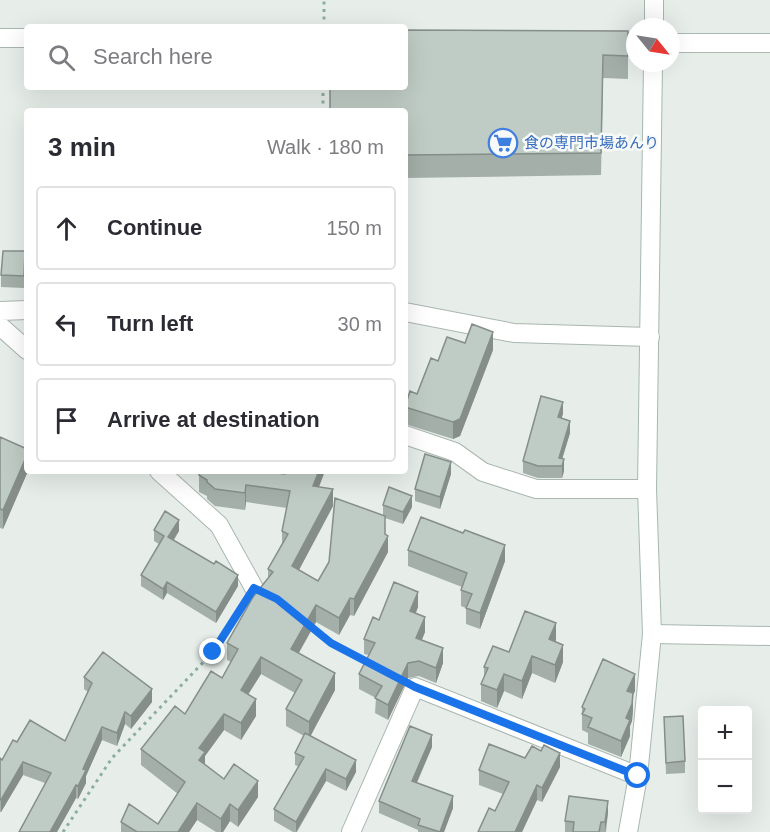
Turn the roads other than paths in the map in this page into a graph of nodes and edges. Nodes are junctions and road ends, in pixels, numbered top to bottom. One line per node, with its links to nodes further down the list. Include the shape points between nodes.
1 (654, 0): 2 (street)
2 (654, 18)
3 (0, 38): 4 (street)
4 (24, 38)
5 (589, 42): 6 (street)
6 (626, 42)
7 (680, 43): 8 (street)
8 (770, 44)
9 (653, 72): 14 (street)
10 (24, 310): 11 (street)
11 (0, 311)
12 (408, 313): 14 (street, via 514,333)
13 (0, 326): 15 (street)
14 (650, 338): 18 (street)
15 (24, 347)
16 (408, 436): 18 (street, via 455,452 483,472 536,489)
17 (162, 474): 19 (street, via 219,525)
18 (647, 489): 20 (street)
19 (254, 588)
20 (652, 634): 21 (street); 22 (street)
21 (770, 636)
22 (638, 776): 23 (street, via 415,687); 24 (street)
23 (351, 832)
24 (628, 832)

